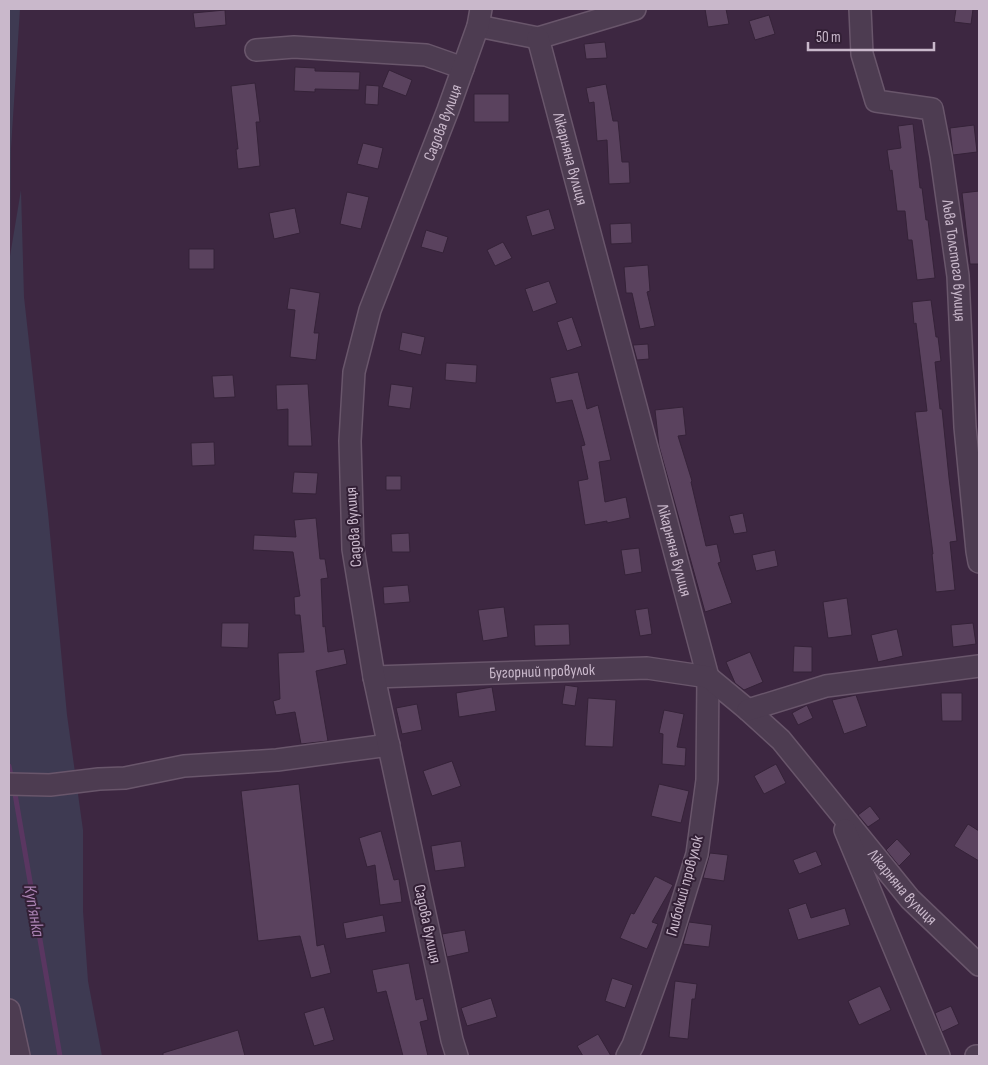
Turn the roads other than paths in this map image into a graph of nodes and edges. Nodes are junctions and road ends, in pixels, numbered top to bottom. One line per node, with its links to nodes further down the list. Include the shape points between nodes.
1 (635, 9): 4 (street)
2 (860, 9): 7 (street, Льва Толстого вулиця, via 862,54 876,101 932,110 958,276 965,427)
3 (480, 17): 4 (street); 6 (street, Садова вулиця)
4 (538, 38): 10 (street, Лікарняна вулиця)
5 (256, 50): 6 (street, via 294,47 426,55)
6 (463, 68): 9 (street, Садова вулиця, via 370,310 354,372 350,441 353,548)
7 (979, 562)
8 (979, 666): 11 (street, via 826,686)
9 (374, 677): 10 (street, Бугорний провулок, via 647,668); 12 (street, Садова вулиця)
10 (708, 677): 11 (street, Лікарняна вулиця); 19 (street, Глибокий провулок, via 707,780 697,854 670,942 634,1045)
11 (748, 710): 14 (street, Лікарняна вулиця, via 781,740)
12 (389, 745): 13 (street, via 277,760 184,766 125,778 50,785); 18 (street, Садова вулиця)
13 (9, 784)
14 (836, 809): 15 (street, Лікарняна вулиця, via 910,899); 20 (street)
15 (979, 965)
16 (9, 1010): 17 (street)
17 (19, 1056)
18 (457, 1056)
19 (627, 1056)
20 (939, 1056)

